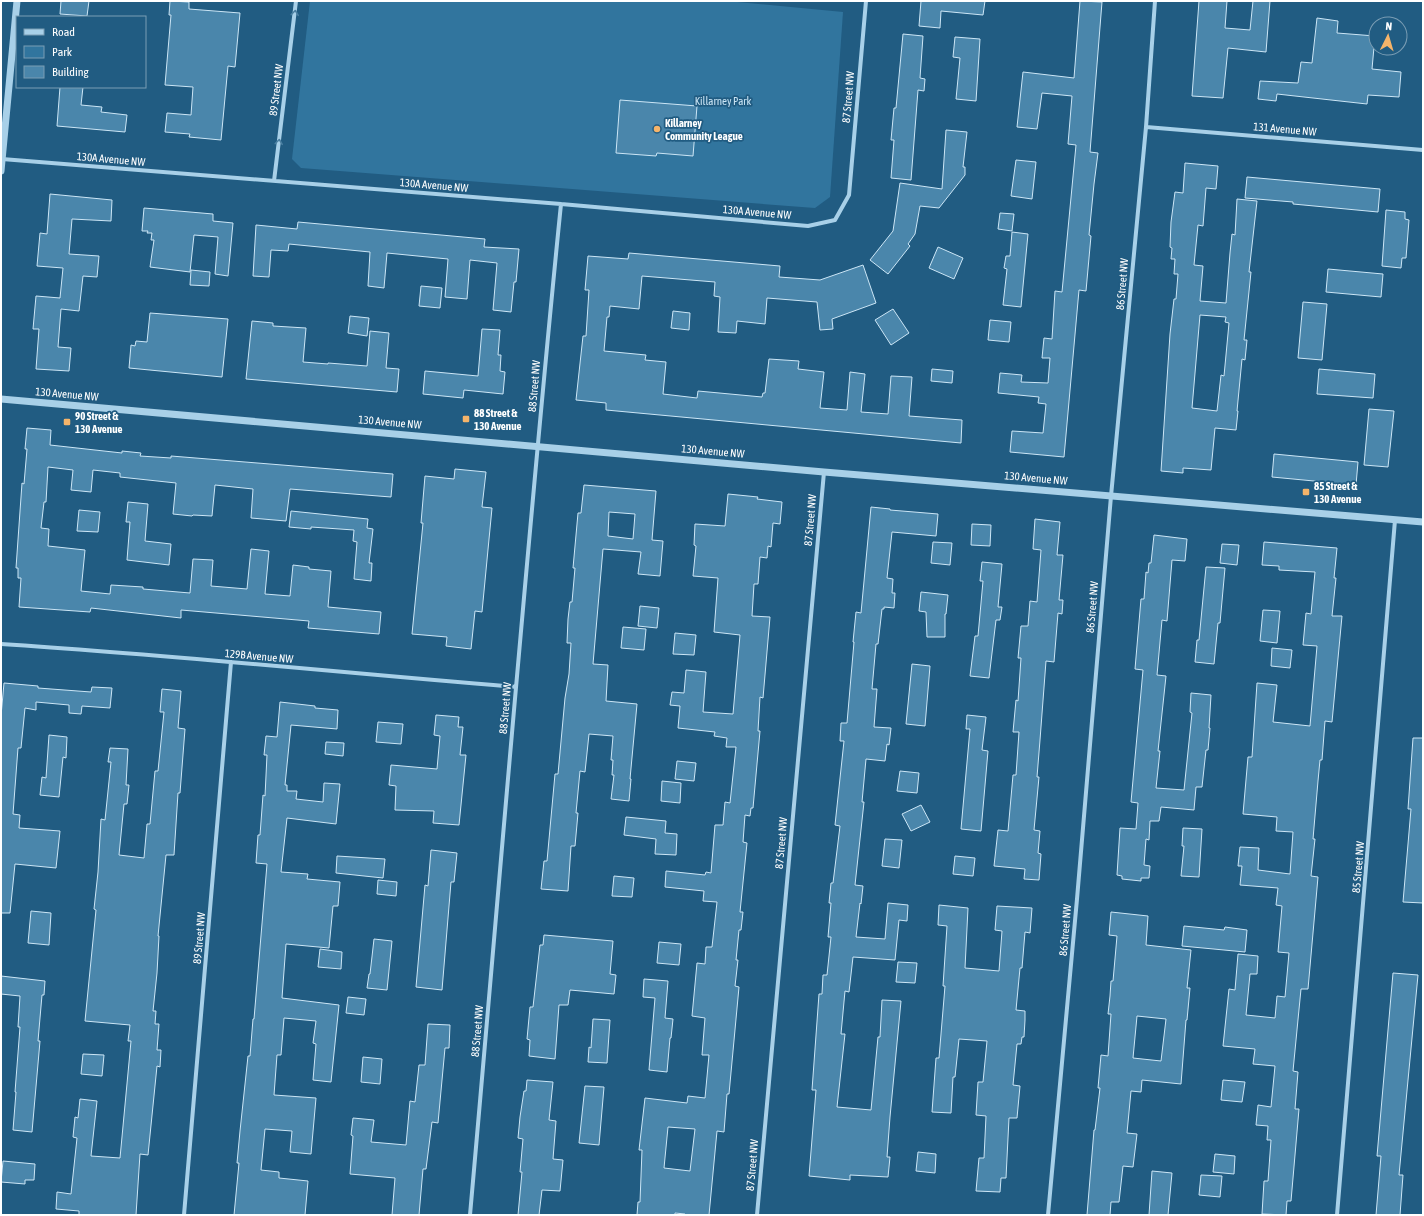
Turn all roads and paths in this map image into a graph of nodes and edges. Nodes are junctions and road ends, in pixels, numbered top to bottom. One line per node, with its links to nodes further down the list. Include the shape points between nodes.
1 (17, 1): 7 (street)
2 (296, 1): 9 (street, 89 Street NW, one-way to 2)
3 (866, 1): 10 (street, 87 Street NW)
4 (1155, 1): 5 (street, 86 Street NW)
5 (1146, 127): 6 (street, 131 Avenue NW); 15 (street, 86 Street NW)
6 (1423, 150)
7 (2, 159): 8 (street); 9 (street, 130A Avenue NW)
8 (1, 171)
9 (274, 181): 11 (street, 130A Avenue NW)
10 (849, 195): 11 (street, 130A Avenue NW, via 835,220 808,226)
11 (562, 204): 13 (street, 88 Street NW)
12 (1, 399): 13 (street, 130 Avenue NW)
13 (538, 446): 14 (street, 130 Avenue NW); 20 (street, 88 Street NW)
14 (824, 472): 15 (street, 130 Avenue NW); 23 (street, 87 Street NW)
15 (1111, 496): 16 (street, 130 Avenue NW); 24 (street, 86 Street NW)
16 (1395, 520): 17 (street, 130 Avenue NW); 25 (street, 85 Street NW)
17 (1423, 522)
18 (1, 644): 19 (street, 129B Avenue NW)
19 (232, 662): 20 (street, 129B Avenue NW); 21 (street, 89 Street NW)
20 (516, 687): 22 (street, 88 Street NW)
21 (184, 1215)
22 (470, 1215)
23 (757, 1215)
24 (1048, 1215)
25 (1337, 1215)

